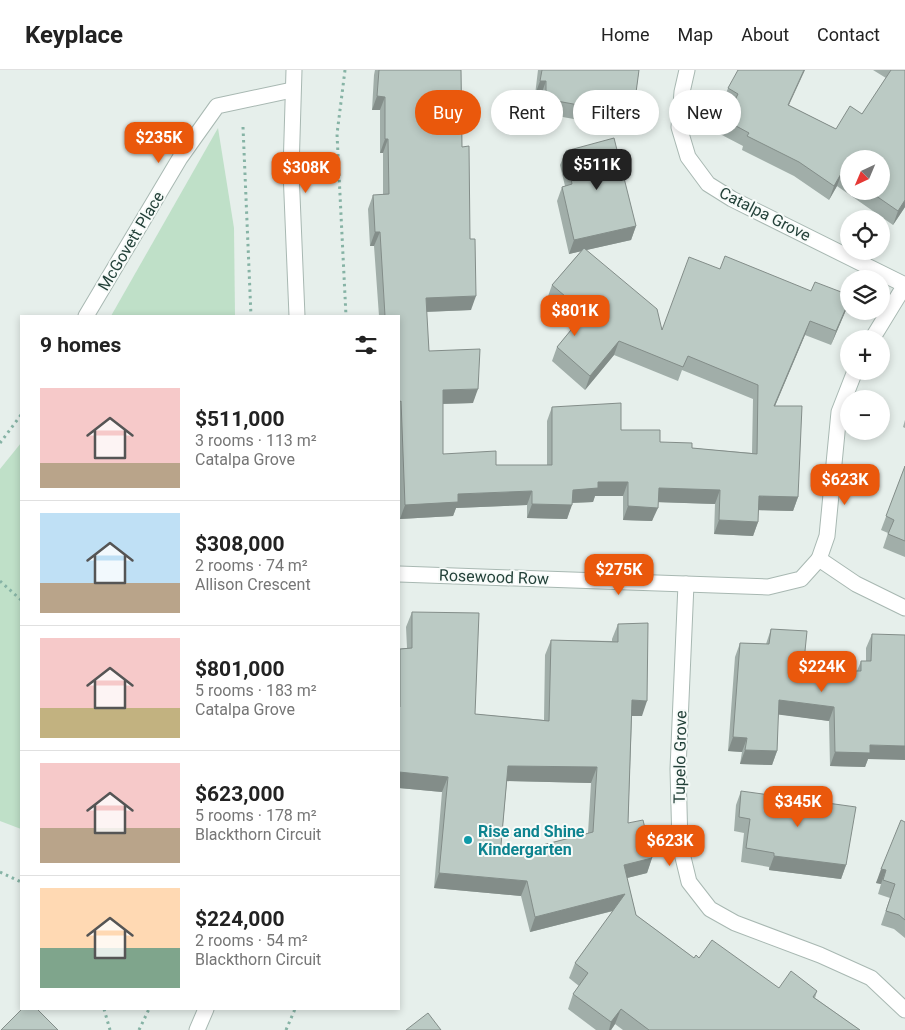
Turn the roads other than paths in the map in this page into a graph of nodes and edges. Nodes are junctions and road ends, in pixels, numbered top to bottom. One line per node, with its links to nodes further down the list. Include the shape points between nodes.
1 (294, 70): 3 (street)
2 (687, 70): 4 (street, Catalpa Grove, via 679,127 688,157 708,184)
3 (292, 90): 5 (street, McGovett Place, via 217,106 180,158); 6 (street, via 290,171)
4 (905, 285): 7 (street)
5 (87, 315)
6 (297, 315)
7 (878, 330)
8 (852, 380): 9 (street, via 839,412 827,536)
9 (819, 559): 11 (street, Rosewood Row, via 801,579 768,587); 12 (street, via 856,584)
10 (400, 574): 11 (street, Rosewood Row)
11 (686, 584): 14 (street, Tupelo Grove, via 678,769 680,845 690,882 710,909 734,923 820,954 871,978)
12 (905, 608)
13 (206, 1010): 15 (street)
14 (905, 1010)
15 (196, 1030)

